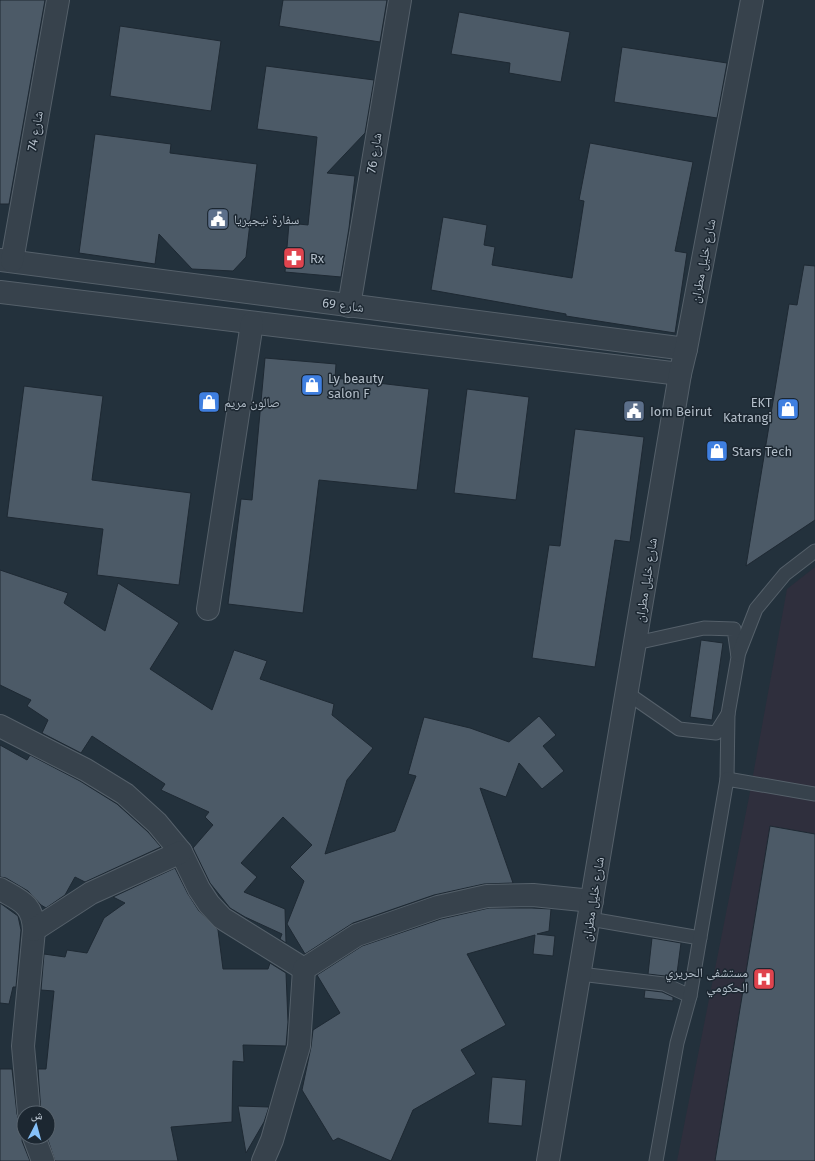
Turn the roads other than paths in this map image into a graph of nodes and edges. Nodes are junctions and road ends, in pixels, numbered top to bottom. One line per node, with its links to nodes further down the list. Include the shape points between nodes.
1 (58, 0): 4 (street, شارع 74)
2 (400, 0): 7 (street, شارع 76)
3 (752, 0): 10 (street, شارع خليل مطران)
4 (6, 261): 5 (street, شارع 69)
5 (158, 280): 7 (street, شارع 69); 8 (street)
6 (0, 292): 8 (street)
7 (349, 306): 10 (street, شارع 69)
8 (152, 310): 9 (street)
9 (252, 322): 11 (street); 13 (street)
10 (686, 349): 11 (street, شارع خليل مطران)
11 (680, 374): 14 (street, شارع خليل مطران)
12 (815, 551): 15 (lane, via 785,574 756,609)
13 (208, 609)
14 (636, 644): 15 (lane, via 704,628 734,629); 16 (street, شارع خليل مطران)
15 (738, 657): 17 (lane)
16 (627, 693): 17 (lane, via 679,729 716,733); 23 (street, شارع خليل مطران)
17 (728, 714): 19 (lane)
18 (0, 726): 21 (street, via 86,770 125,794 157,822)
19 (727, 779): 20 (lane); 25 (lane)
20 (815, 794)
21 (181, 852): 24 (street, via 91,893); 26 (street, via 199,889 222,918)
22 (0, 889): 24 (street, via 29,908 34,917)
23 (591, 910): 25 (lane); 26 (street, via 533,895 487,896 438,907 357,936); 27 (street, شارع خليل مطران)
24 (34, 930): 29 (street, via 23,1046)
25 (700, 938): 28 (lane)
26 (304, 969): 32 (street, via 299,1046 272,1140)
27 (580, 974): 28 (lane, via 664,984); 33 (street, شارع خليل مطران)
28 (690, 996): 34 (lane, via 678,1042)
29 (28, 1105)
30 (37, 1145): 31 (street)
31 (42, 1161)
32 (263, 1161)
33 (548, 1161)
34 (656, 1161)

